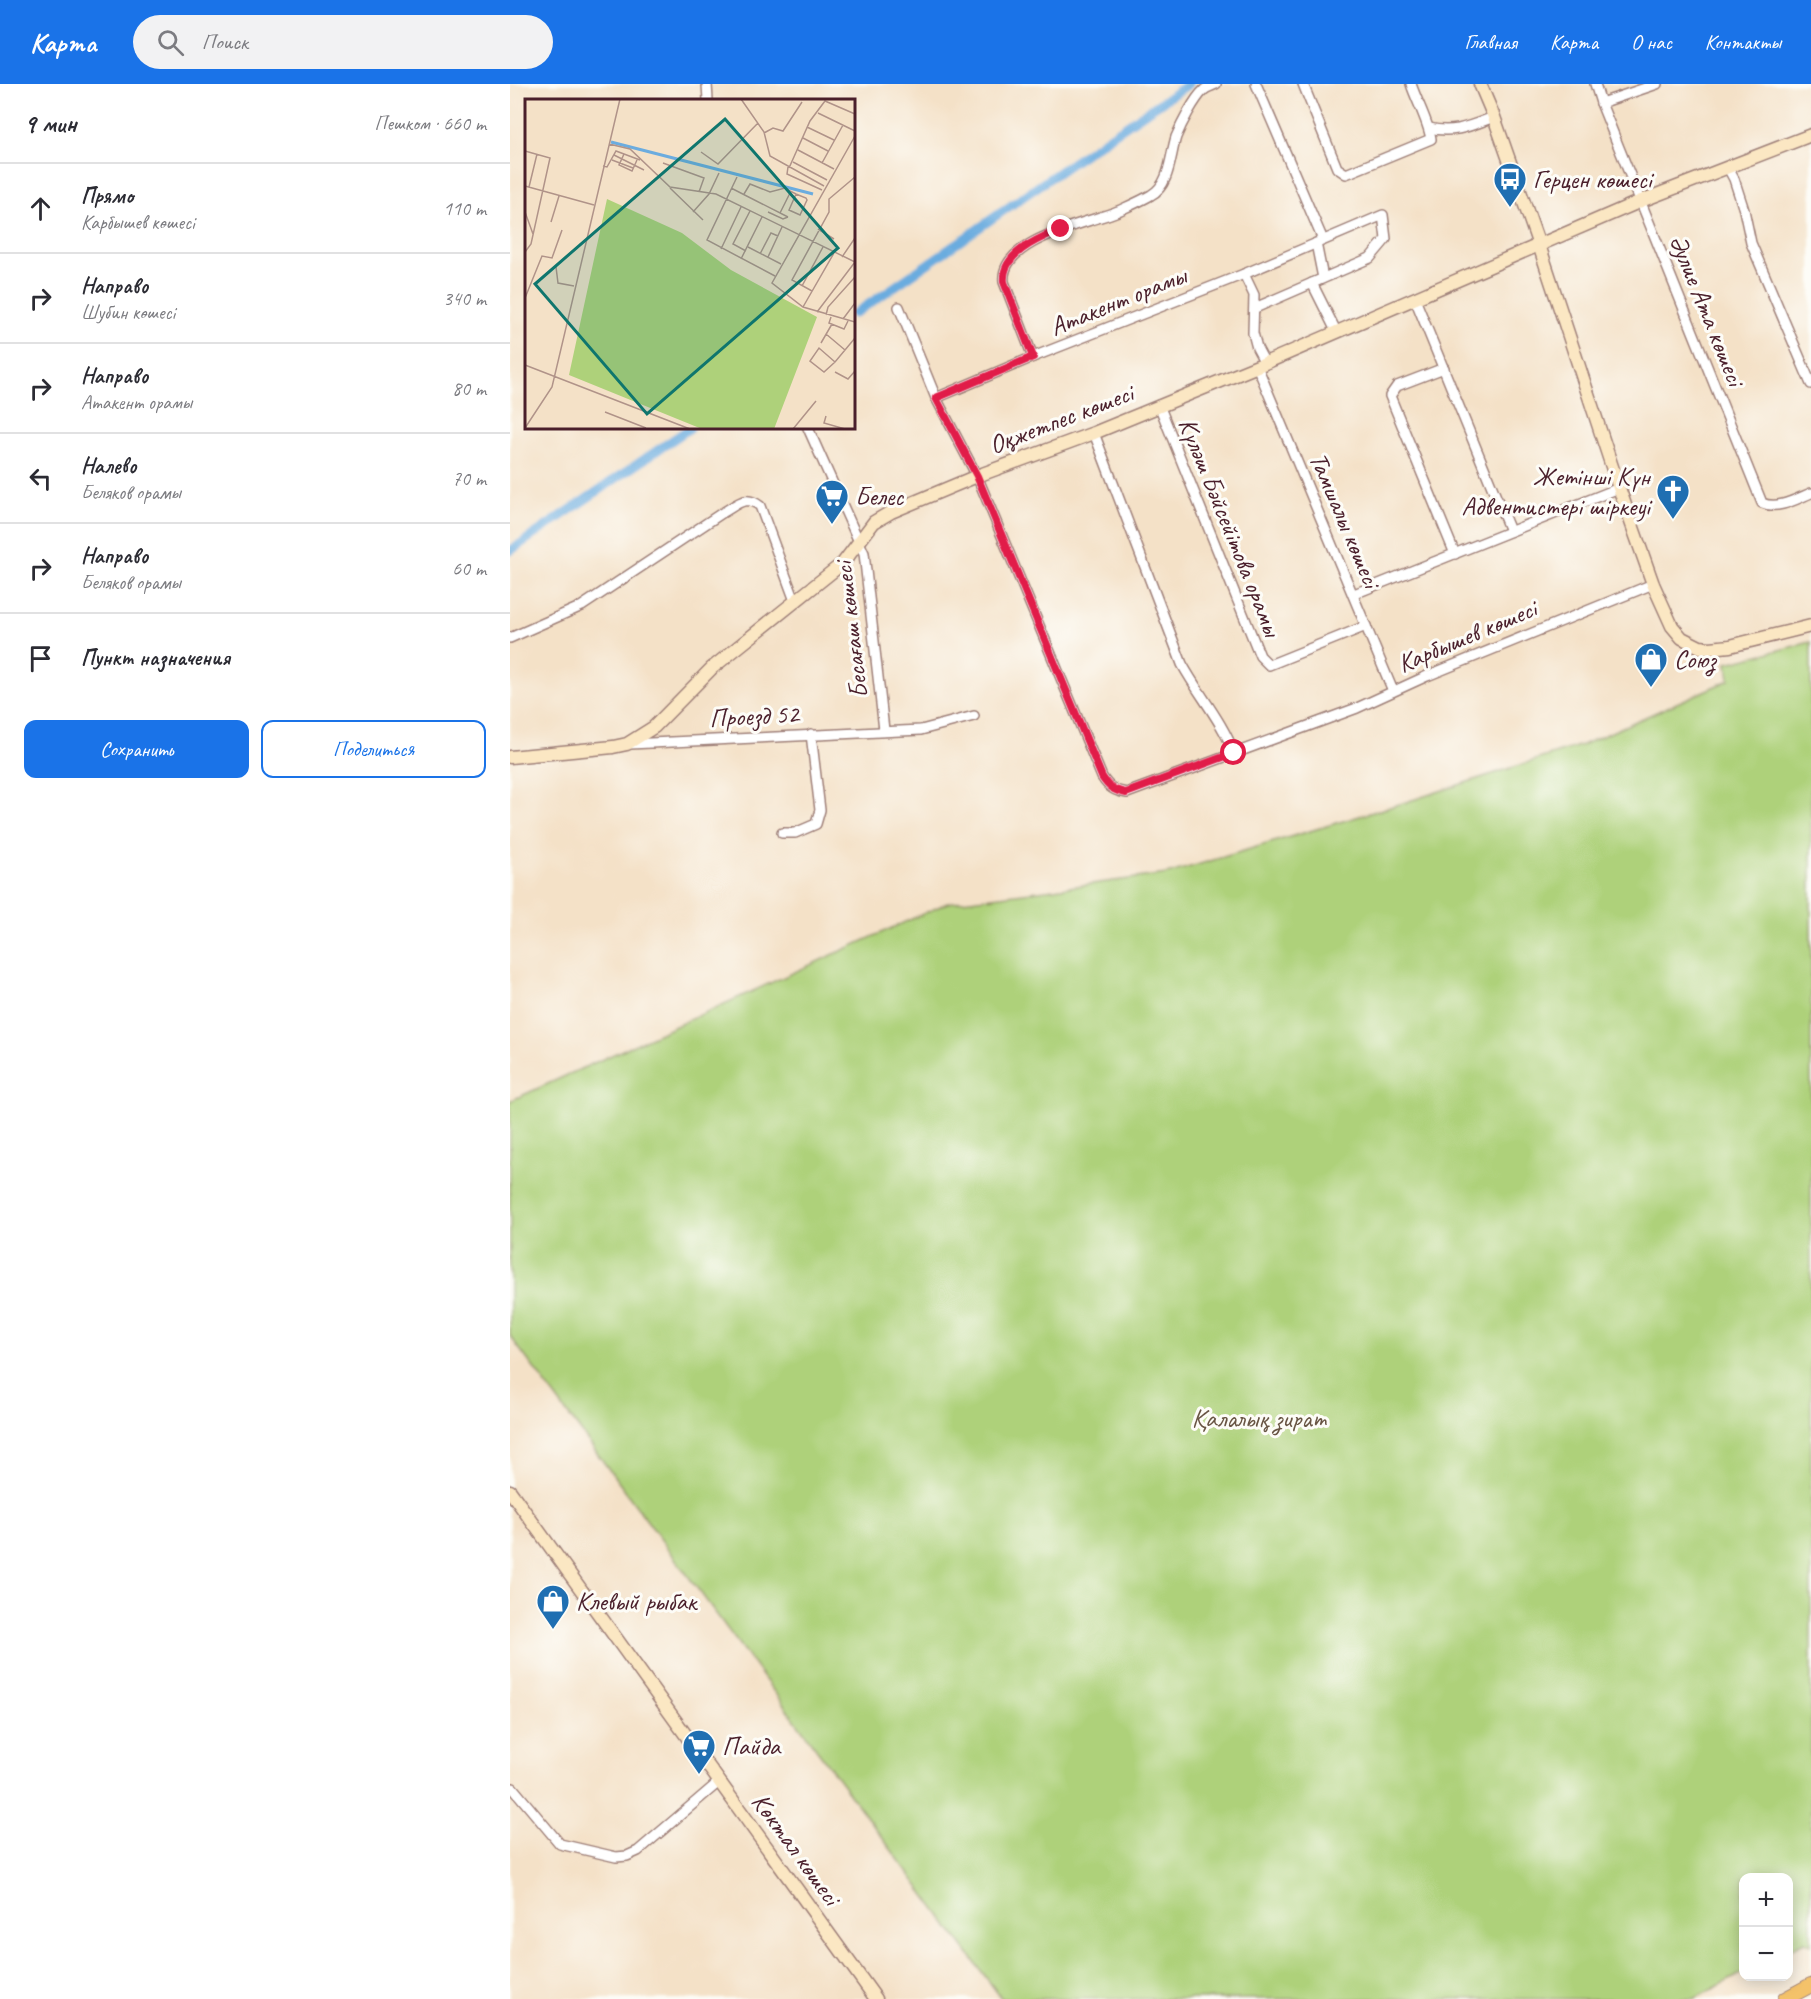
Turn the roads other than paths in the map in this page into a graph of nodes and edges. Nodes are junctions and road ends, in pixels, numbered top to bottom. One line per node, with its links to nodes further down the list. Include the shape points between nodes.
1 (707, 84): 9 (street)
2 (1216, 84): 25 (street, via 1205,88 1196,99 1177,136 1162,186 1154,194 1041,238 1012,258 1005,269 1004,282)
3 (1256, 84): 16 (street)
4 (1303, 84): 12 (street, via 1337,168 1346,174 1431,139)
5 (1411, 84): 12 (street)
6 (1480, 84): 11 (street)
7 (1596, 84): 10 (street, Әулие Ата көшесі)
8 (1657, 84): 10 (street)
9 (708, 99)
10 (1601, 103): 15 (street, Әулие Ата көшесі)
11 (1494, 117): 12 (street, via 1456,130); 17 (street)
12 (1429, 128)
13 (1811, 135): 14 (street, Оқжетпес көшесі)
14 (1728, 168): 15 (street, Оқжетпес көшесі); 28 (street, via 1751,243)
15 (1641, 201): 17 (street, Оқжетпес көшесі); 35 (street, Әулие Ата көшесі, via 1762,503 1785,504)
16 (1320, 241): 18 (street, Атакент орамы); 19 (street); 19 (street, Атакент орамы, via 1383,215 1386,239 1381,247 1370,258)
17 (1538, 244): 21 (street, Оқжетпес көшесі); 34 (street)
18 (1244, 274): 23 (street, Тамшалы көшесі, via 1254,295); 25 (street, Атакент орамы)
19 (1323, 278): 20 (street)
20 (1312, 283): 23 (street); 24 (street)
21 (1415, 299): 24 (street, Оқжетпес көшесі); 27 (street)
22 (899, 307): 29 (street)
23 (1255, 308): 26 (street, Тамшалы көшесі, via 1253,333)
24 (1337, 333): 26 (street, Оқжетпес көшесі)
25 (1033, 357): 29 (street, Атакент орамы)
26 (1261, 364): 30 (street, Оқжетпес көшесі); 40 (street, Тамшалы көшесі)
27 (1444, 368): 36 (street); 38 (street, via 1397,386 1389,396)
28 (1811, 384)
29 (936, 398): 33 (street)
30 (1159, 405): 32 (street, Оқжетпес көшесі); 42 (street, Күләш Бәйсейітова орамы, via 1264,660 1269,665)
31 (808, 429): 37 (street, Бесағаш көшесі)
32 (1094, 433): 33 (street, Оқжетпес көшесі); 50 (street, via 1182,664 1218,719)
33 (977, 476): 37 (street, Оқжетпес көшесі, via 891,512 874,522); 50 (street, Карбышев көшесі, via 1108,786 1126,793)
34 (1619, 488): 36 (street); 39 (street)
35 (1811, 493)
36 (1510, 531): 38 (street)
37 (861, 542): 41 (street, Оқжетпес көшесі); 47 (street, Бесағаш көшесі)
38 (1455, 555): 40 (street)
39 (1653, 584): 43 (street, via 1672,626 1682,638 1700,647 1730,646); 45 (street, Карбышев көшесі)
40 (1354, 594): 42 (street, Тамшалы көшесі)
41 (795, 601): 44 (street, via 760,506 746,500 582,606); 49 (street, Оқжетпес көшесі, via 712,668 654,727)
42 (1366, 626): 45 (street, Тамшалы көшесі)
43 (1811, 626)
44 (510, 638)
45 (1393, 691): 50 (street, Карбышев көшесі)
46 (974, 716): 47 (street, Проезд 52, via 921,730)
47 (884, 730): 48 (street, Проезд 52)
48 (811, 734): 49 (street, Проезд 52); 52 (street, via 820,810 816,824 795,833)
49 (627, 744): 51 (street, Оқжетпес көшесі)
50 (1234, 753)
51 (510, 757)
52 (782, 833)
53 (510, 1491): 54 (street, Көктал көшесі)
54 (720, 1781): 55 (street, via 638,1851 616,1857 560,1844); 57 (street, Көктал көшесі)
55 (513, 1788)
56 (1811, 1985): 58 (main road)
57 (876, 1999)
58 (1785, 1999)

